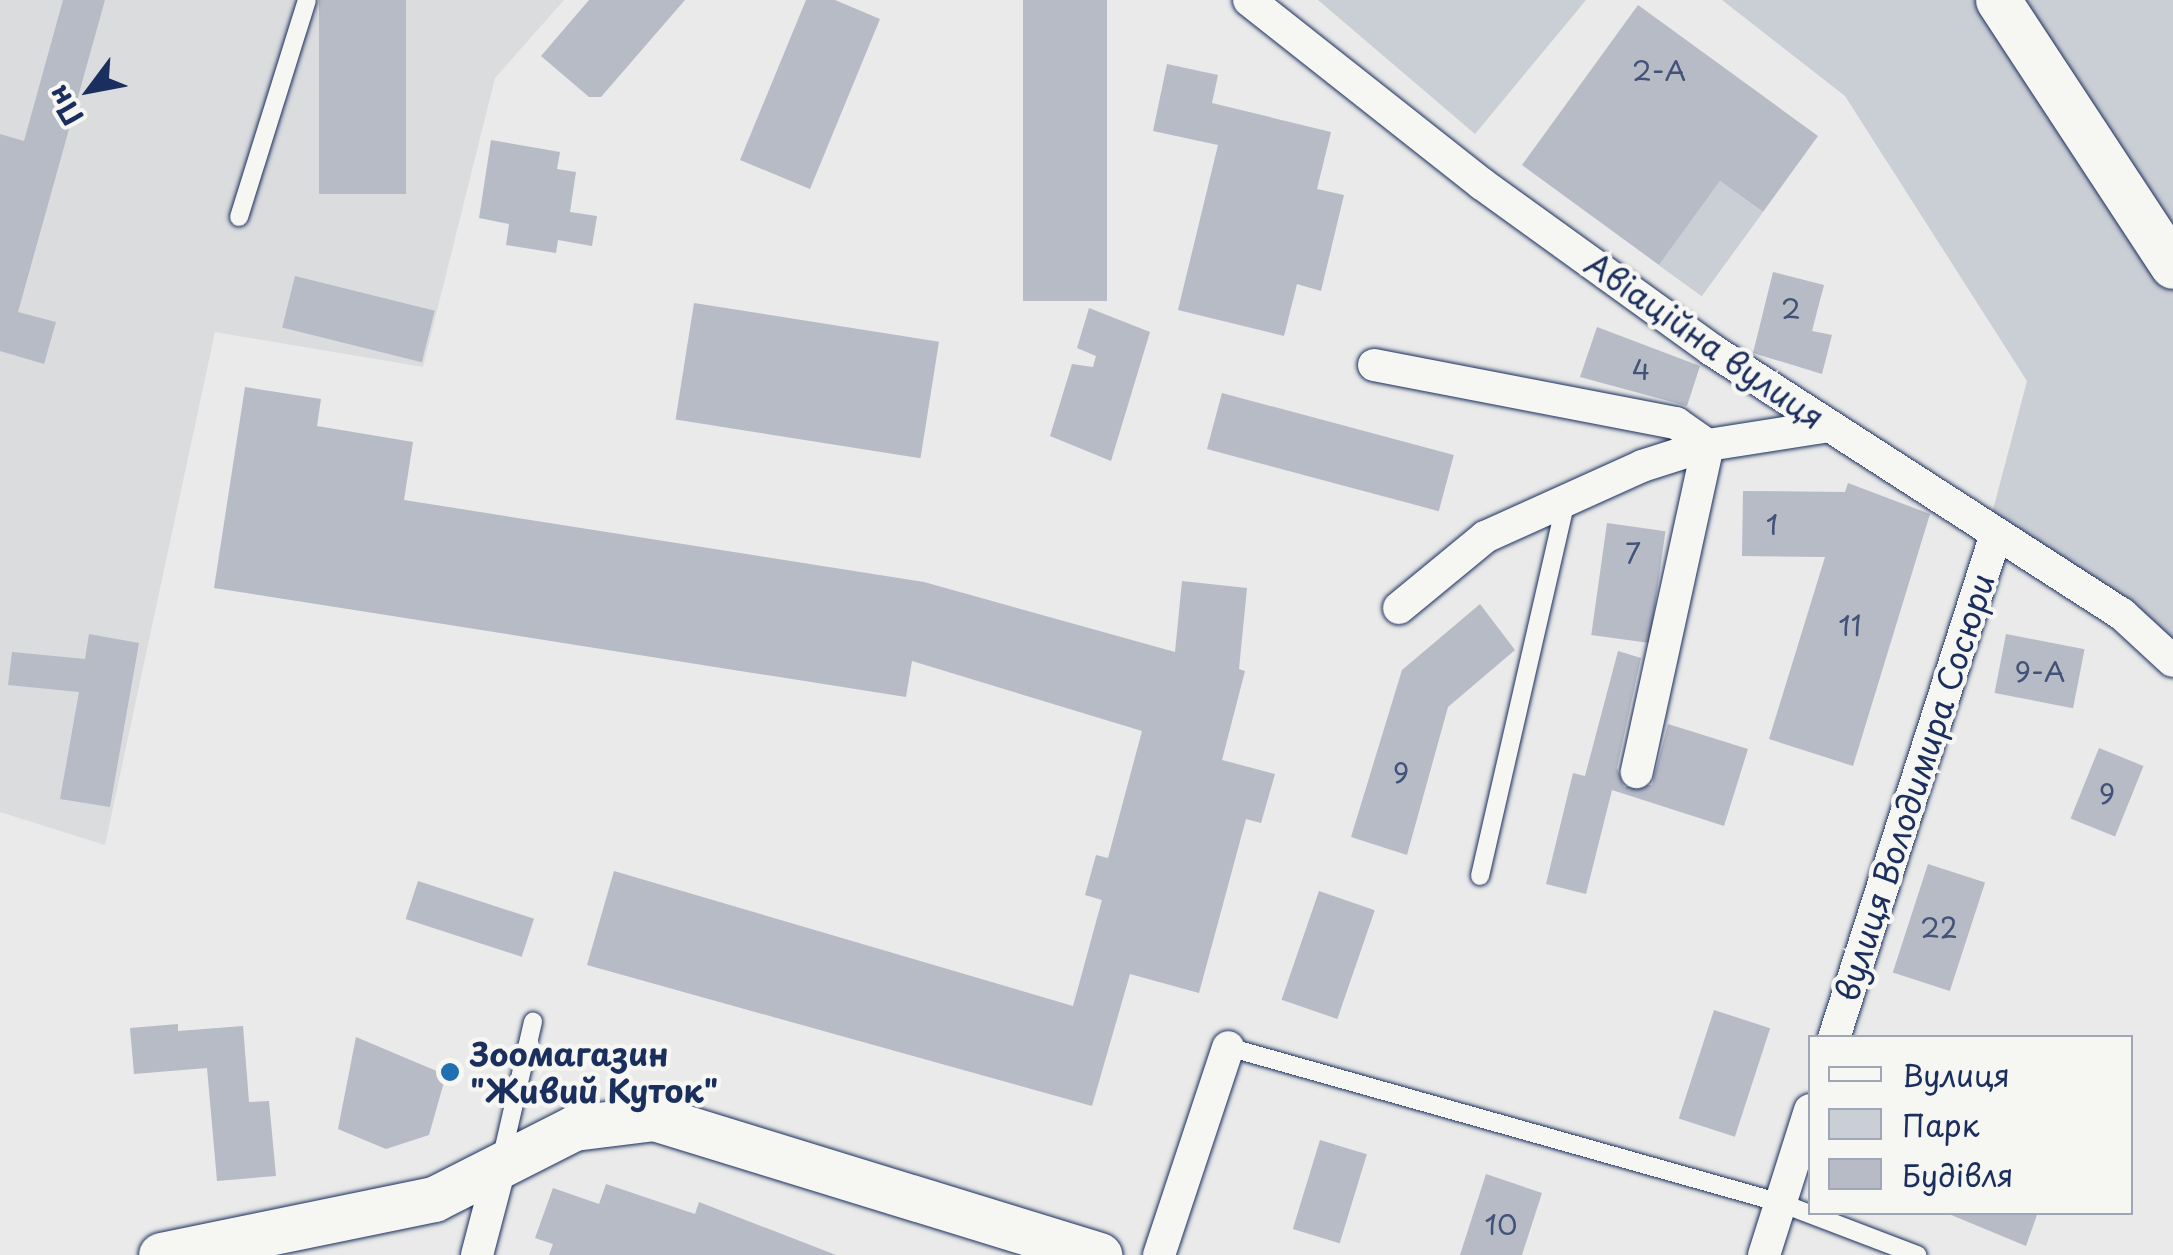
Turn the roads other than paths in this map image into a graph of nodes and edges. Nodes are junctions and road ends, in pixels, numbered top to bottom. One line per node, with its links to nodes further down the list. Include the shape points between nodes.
1 (307, 0): 4 (lane)
2 (1249, 0): 7 (street, Авіаційна вулиця, via 1482,184)
3 (1998, 0): 5 (main road)
4 (239, 218)
5 (2173, 266)
6 (1374, 365): 8 (street, via 1676,424)
7 (1829, 426): 8 (street); 10 (street, Авіаційна вулиця)
8 (1708, 445): 9 (street); 13 (street)
9 (1566, 500): 11 (street, via 1485,537); 14 (lane)
10 (1995, 537): 12 (street, Авіаційна вулиця, via 2122,614); 16 (street, вулиця Володимира Сосюри)
11 (1400, 608)
12 (2173, 661)
13 (1637, 772)
14 (1480, 876)
15 (534, 1022): 19 (lane)
16 (1835, 1035)
17 (1228, 1048): 20 (lane); 27 (street)
18 (1808, 1116): 20 (street)
19 (498, 1172): 23 (main road, via 361,1219); 24 (main road, via 574,1128 654,1118); 26 (street)
20 (1781, 1204): 21 (lane); 28 (street)
21 (1808, 1214)
22 (1810, 1215): 29 (lane)
23 (238, 1248): 25 (main road)
24 (1087, 1253)
25 (160, 1255)
26 (476, 1255)
27 (1159, 1255)
28 (1764, 1255)
29 (1917, 1255)

